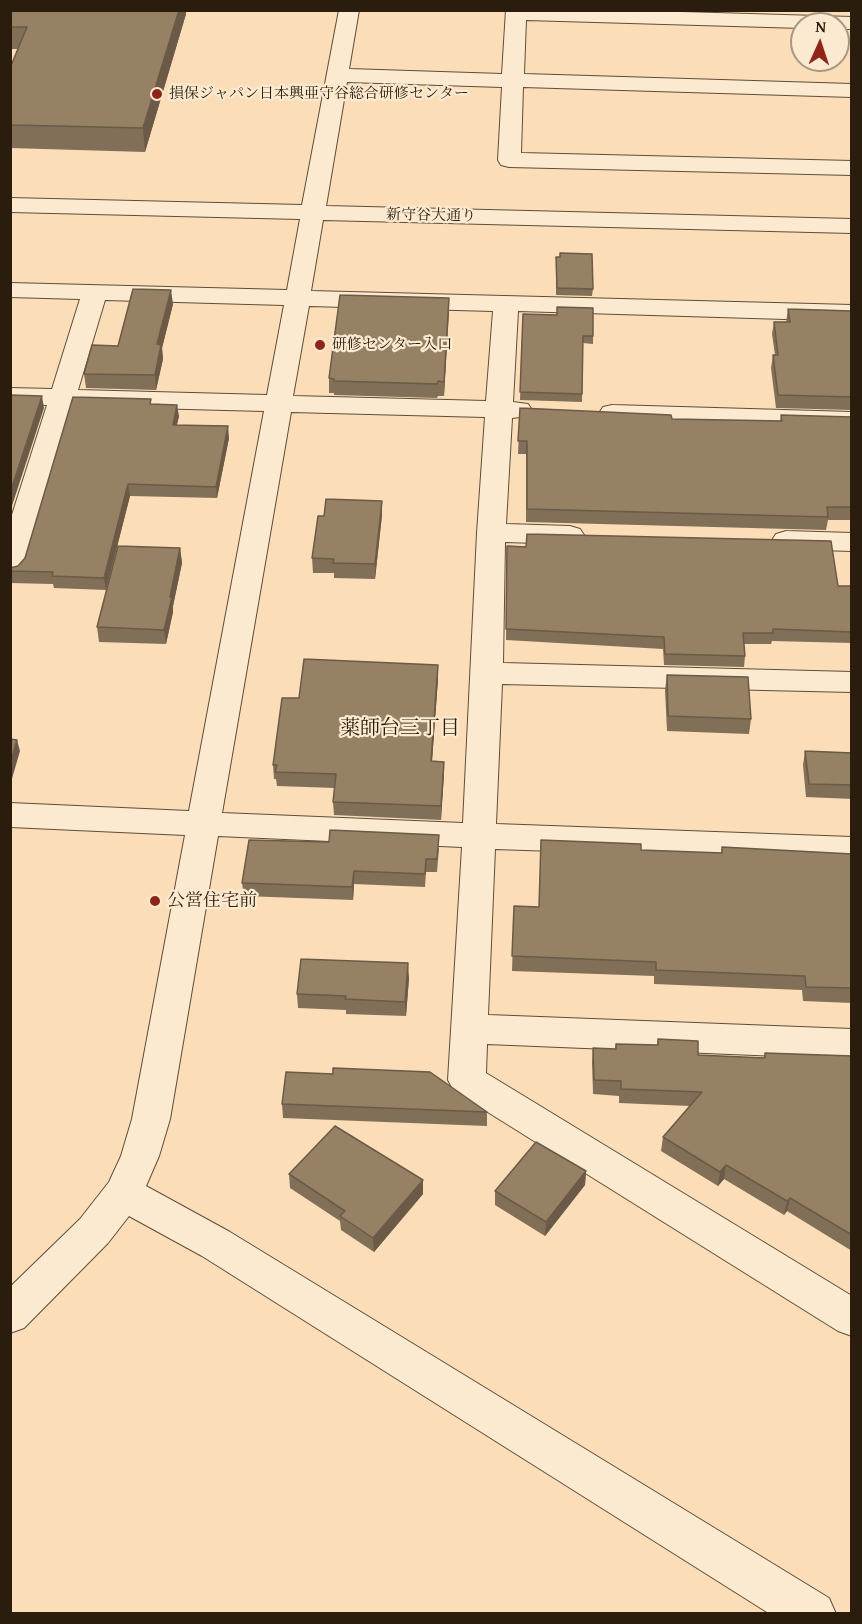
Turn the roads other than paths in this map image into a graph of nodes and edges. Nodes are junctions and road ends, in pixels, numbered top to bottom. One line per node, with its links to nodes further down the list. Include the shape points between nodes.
1 (349, 10): 4 (street)
2 (516, 12): 3 (street); 5 (street)
3 (852, 23)
4 (337, 75): 5 (street); 9 (street)
5 (512, 81): 6 (street); 7 (street, via 509,160)
6 (852, 91)
7 (852, 168)
8 (10, 204): 9 (street, 新守谷大通り)
9 (311, 224): 10 (street, 新守谷大通り); 11 (street, 新守谷大通り); 12 (street, 新守谷大通り); 15 (street)
10 (852, 226)
11 (10, 227)
12 (852, 248)
13 (10, 290): 14 (street)
14 (95, 292): 15 (street); 19 (street)
15 (297, 296): 16 (street); 20 (street)
16 (506, 303): 17 (street); 21 (street)
17 (852, 313)
18 (10, 396): 19 (street)
19 (64, 398): 20 (street); 29 (street)
20 (278, 404): 21 (street); 33 (street)
21 (498, 410): 22 (street); 25 (street)
22 (546, 411)
23 (592, 412): 24 (street)
24 (852, 420)
25 (491, 533): 26 (street); 30 (street)
26 (596, 535)
27 (758, 540): 28 (street)
28 (852, 542)
29 (10, 569)
30 (487, 673): 31 (street); 34 (street)
31 (852, 682)
32 (10, 816): 33 (street)
33 (202, 824): 34 (street); 38 (street, via 151,1119)
34 (478, 836): 35 (street); 36 (street)
35 (852, 849)
36 (470, 1029): 37 (street); 40 (street, via 467,1080)
37 (852, 1044)
38 (123, 1192): 39 (street, via 94,1231); 41 (street, via 216,1244)
39 (10, 1315)
40 (852, 1318)
41 (813, 1614)

